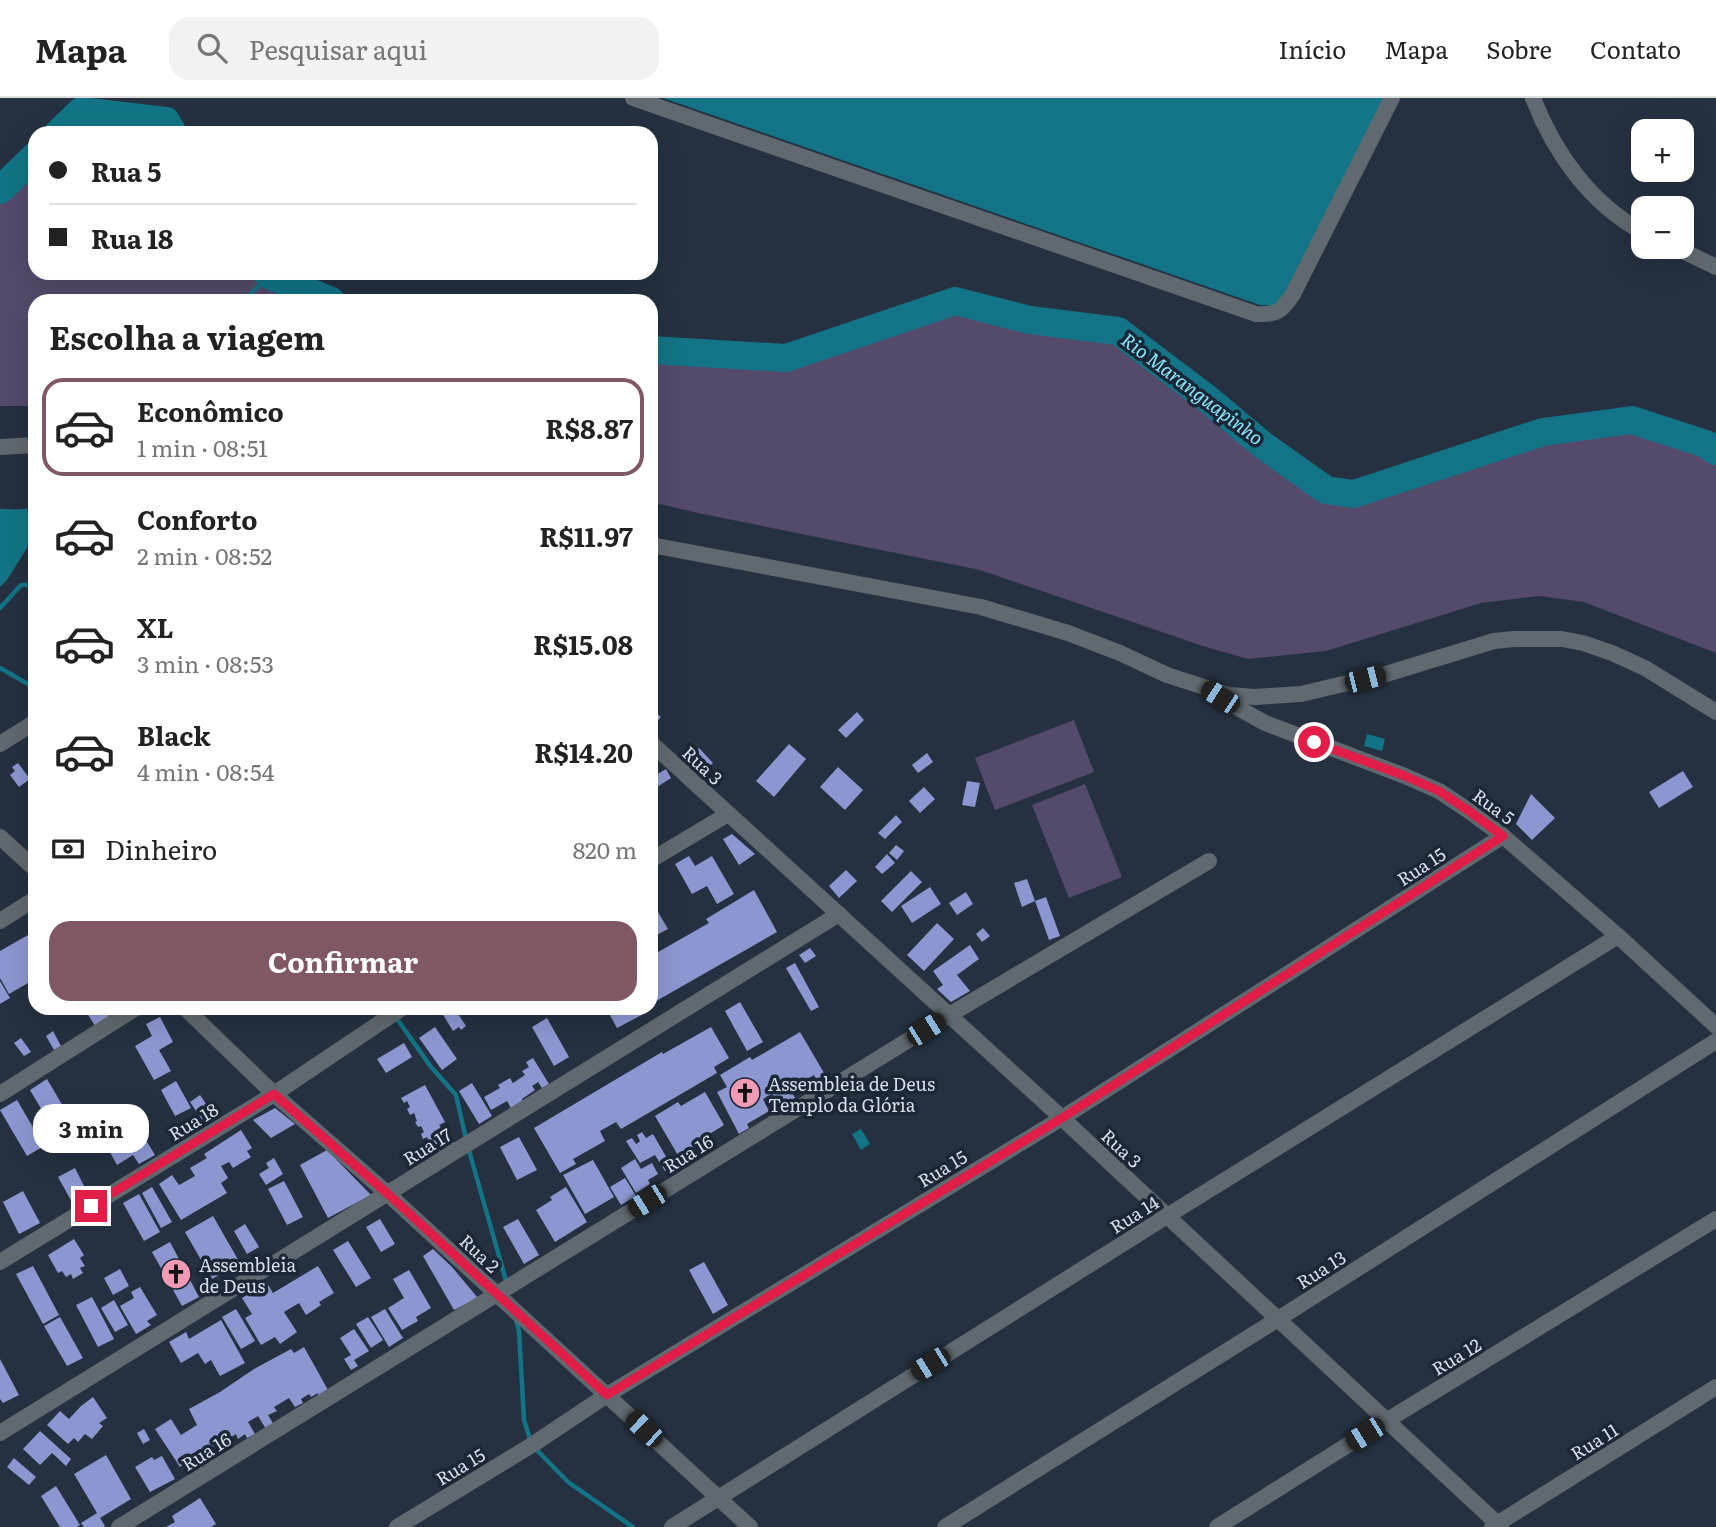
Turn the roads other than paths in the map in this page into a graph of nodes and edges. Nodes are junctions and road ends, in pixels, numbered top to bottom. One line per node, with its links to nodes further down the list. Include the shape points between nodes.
1 (633, 98): 2 (street, via 1256,314 1272,315 1284,309 1293,294)
2 (1392, 98)
3 (1533, 98): 4 (street, via 1567,163)
4 (1631, 224)
5 (1694, 256): 6 (street)
6 (1716, 267)
7 (28, 446): 8 (street)
8 (0, 447)
9 (658, 546): 10 (street, via 981,607 1068,633)
10 (1204, 687): 11 (street, via 1255,697 1301,694 1494,641 1562,639 1645,668); 16 (street, Rua 5, via 1265,723 1439,791)
11 (1716, 712)
12 (28, 726): 13 (street)
13 (0, 744)
14 (658, 749): 15 (street, Rua 3)
15 (728, 814): 18 (street); 22 (street, Rua 3)
16 (1503, 836): 24 (street, Rua 5); 33 (street, Rua 15)
17 (0, 838): 20 (street)
18 (658, 856)
19 (1209, 861): 28 (street, Rua 16)
20 (28, 863)
21 (28, 903): 23 (street)
22 (839, 914): 28 (street, Rua 3); 34 (street, Rua 17)
23 (0, 921)
24 (1618, 936): 29 (street, Rua 5); 35 (street, Rua 14)
25 (125, 1015): 31 (street)
26 (192, 1015): 32 (street, Rua 2)
27 (392, 1015): 32 (street, Rua 18)
28 (949, 1015): 33 (street, Rua 3); 38 (street, Rua 16)
29 (1716, 1026)
30 (1716, 1041): 39 (street, Rua 13)
31 (0, 1094)
32 (274, 1094): 34 (street, Rua 2); 37 (street, Rua 18)
33 (1062, 1118): 35 (street, Rua 3); 41 (street, Rua 15)
34 (388, 1194): 38 (street, Rua 2); 43 (street, Rua 17)
35 (1167, 1216): 39 (street, Rua 3); 44 (street, Rua 14)
36 (1716, 1219): 42 (street, Rua 12)
37 (0, 1262)
38 (496, 1294): 41 (street, Rua 2); 46 (street, Rua 16)
39 (1278, 1319): 42 (street, Rua 3); 50 (street, Rua 13)
40 (1716, 1387): 45 (street, Rua 11)
41 (607, 1395): 44 (street, Rua 2); 47 (street, Rua 15)
42 (1386, 1420): 45 (street, Rua 3); 51 (street, Rua 12)
43 (0, 1433)
44 (717, 1498): 48 (street, Rua 14); 49 (street, Rua 2)
45 (1497, 1526)
46 (119, 1527)
47 (397, 1527)
48 (672, 1527)
49 (750, 1527)
50 (945, 1527)
51 (1216, 1527)

